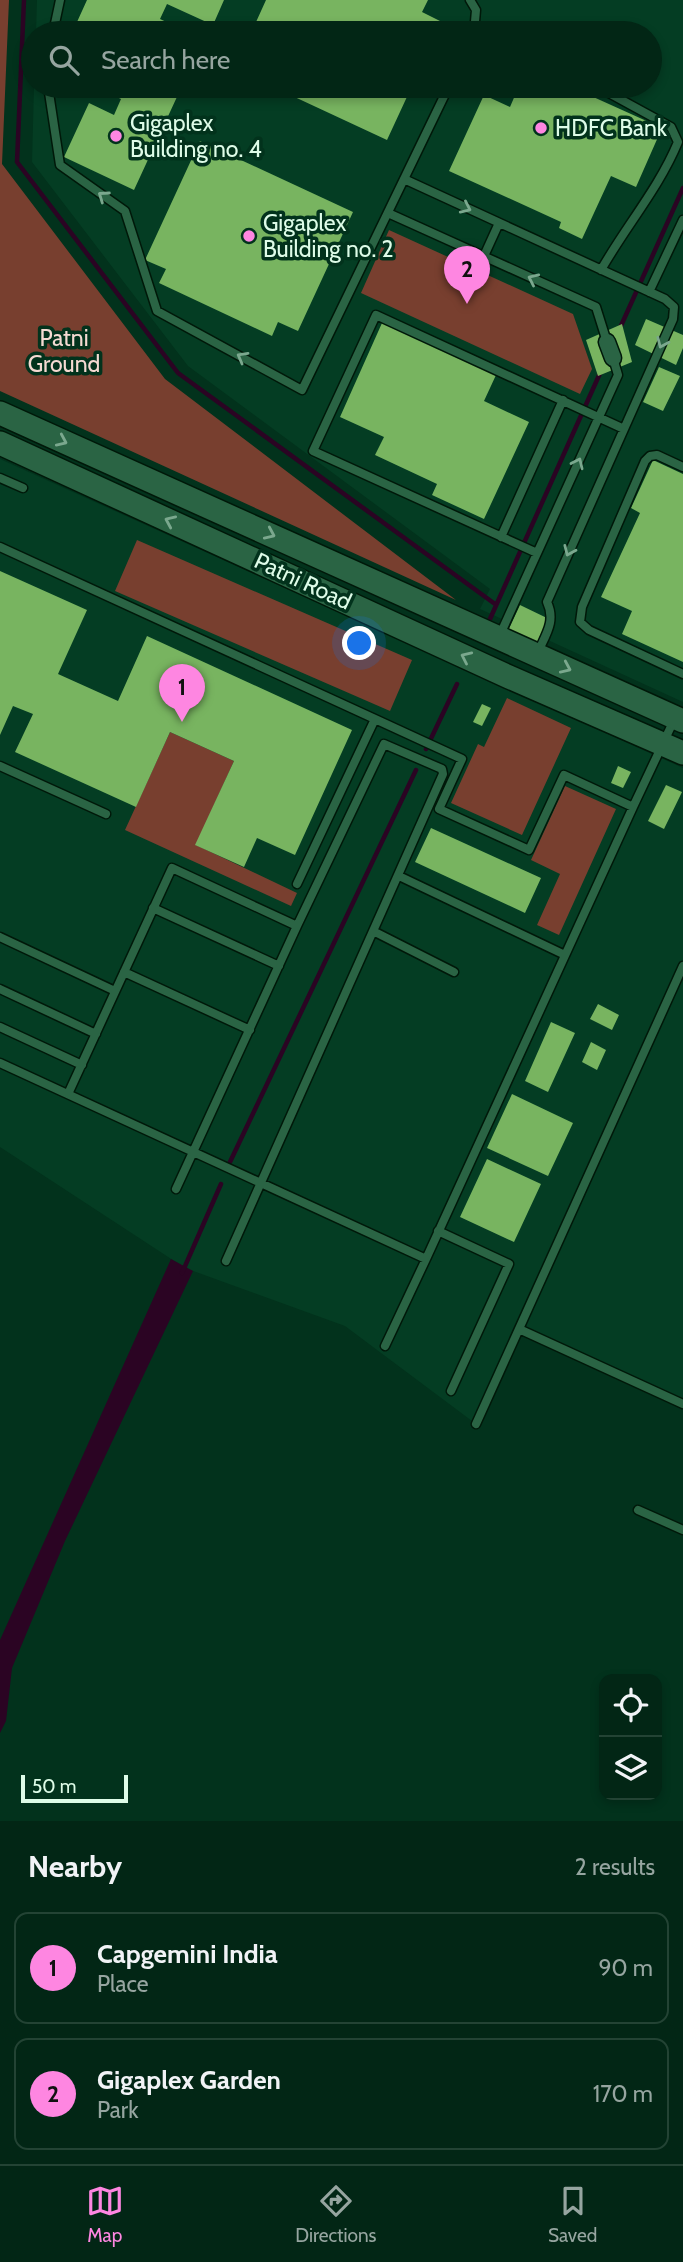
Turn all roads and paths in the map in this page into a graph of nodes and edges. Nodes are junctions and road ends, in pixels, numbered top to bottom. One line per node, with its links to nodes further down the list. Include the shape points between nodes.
1 (60, 0): 3 (lane)
2 (470, 0): 4 (lane)
3 (56, 21)
4 (475, 21)
5 (50, 98): 9 (lane, one-way to 5, via 302,390 157,311 125,211 60,165)
6 (443, 98): 8 (lane)
7 (618, 98): 13 (lane, via 671,127 678,142 664,174)
8 (404, 180): 9 (lane); 11 (lane, one-way to 11)
9 (388, 213): 12 (lane)
10 (683, 220): 14 (lane)
11 (499, 223): 12 (lane); 13 (lane)
12 (484, 256): 19 (lane, one-way to 12, via 618,374 596,307)
13 (601, 270): 14 (lane)
14 (649, 292): 15 (lane)
15 (674, 307): 16 (lane); 20 (lane, one-way to 20, via 673,319)
16 (683, 311)
17 (563, 401): 19 (lane); 25 (lane); 25 (lane, via 376,315 313,451)
18 (0, 413): 28 (main road, Patni Road, one-way to 28)
19 (595, 415): 20 (lane); 27 (lane, one-way to 19)
20 (624, 429): 29 (lane, one-way to 29, via 547,602 551,623)
21 (0, 443): 35 (main road, Patni Road, one-way to 21)
22 (683, 467): 30 (lane, via 657,455 645,461 582,607 580,622)
23 (0, 478): 24 (lane)
24 (23, 488)
25 (501, 537): 27 (lane)
26 (0, 547): 31 (lane)
27 (537, 553): 28 (lane)
28 (499, 637): 29 (main road, Patni Road)
29 (537, 655): 32 (main road, Patni Road, one-way to 32)
30 (683, 674)
31 (375, 719): 33 (lane); 40 (lane)
32 (679, 719): 35 (lane)
33 (395, 728): 34 (lane); 37 (lane, via 462,759 439,808 529,850 564,775)
34 (384, 744): 39 (lane, via 435,765 443,774); 42 (lane)
35 (673, 748): 37 (lane)
36 (0, 766): 38 (lane)
37 (633, 807): 45 (lane)
38 (106, 814)
39 (399, 876): 43 (lane); 45 (lane)
40 (297, 884)
41 (153, 908): 42 (lane, via 172,868); 46 (lane); 48 (lane)
42 (298, 926): 46 (lane)
43 (375, 932): 49 (lane); 59 (lane)
44 (0, 937): 51 (lane)
45 (565, 955): 61 (lane)
46 (279, 966): 53 (lane)
47 (683, 966): 64 (lane)
48 (124, 972): 51 (lane); 53 (lane)
49 (454, 972)
50 (0, 989): 54 (lane)
51 (116, 991): 54 (lane)
52 (0, 1027): 56 (lane)
53 (250, 1030): 58 (lane)
54 (96, 1034): 56 (lane)
55 (0, 1063): 57 (lane)
56 (82, 1065): 57 (lane)
57 (68, 1094): 58 (lane)
58 (193, 1152): 59 (lane); 60 (lane)
59 (261, 1184): 62 (lane); 63 (lane)
60 (176, 1189)
61 (438, 1231): 62 (lane); 66 (lane, via 509,1264)
62 (426, 1259): 65 (lane)
63 (226, 1261)
64 (519, 1329): 67 (lane); 68 (lane)
65 (385, 1346)
66 (451, 1391)
67 (683, 1404)
68 (476, 1424)
69 (638, 1510): 70 (lane)
70 (683, 1530)

